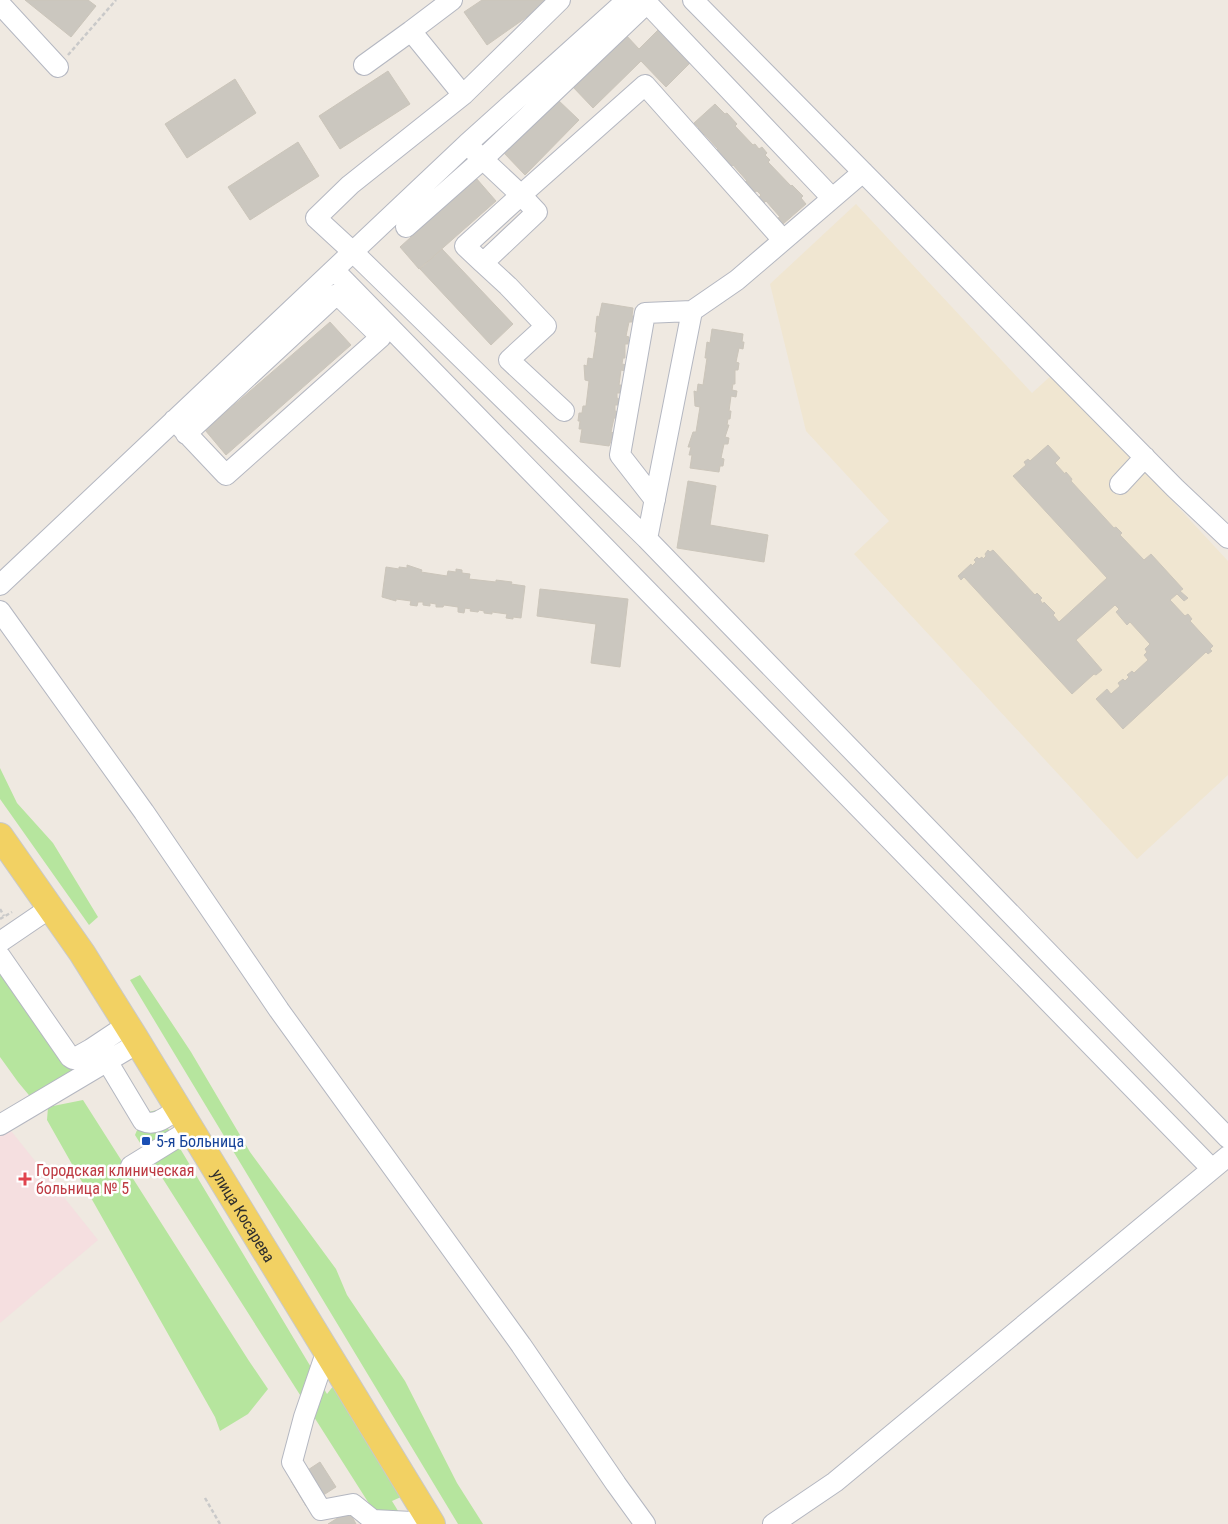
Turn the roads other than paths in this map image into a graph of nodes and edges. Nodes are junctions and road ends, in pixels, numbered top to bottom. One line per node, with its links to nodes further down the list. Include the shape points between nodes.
1 (452, 0): 6 (lane)
2 (560, 0): 9 (lane)
3 (627, 0): 10 (lane)
4 (693, 0): 12 (lane)
5 (0, 4): 8 (lane)
6 (411, 31): 7 (lane); 9 (lane)
7 (364, 65)
8 (58, 67)
9 (463, 94): 17 (lane, via 350,185 316,218)
10 (467, 144): 11 (lane); 17 (lane)
11 (483, 159): 13 (lane); 14 (lane, via 647,3); 15 (lane)
12 (863, 172): 14 (lane); 22 (lane)
13 (521, 195): 16 (lane, via 645,85); 20 (lane, via 465,246 546,326 509,360)
14 (832, 198): 16 (lane)
15 (406, 227)
16 (784, 240): 19 (lane, via 737,280)
17 (353, 252): 18 (lane); 26 (lane)
18 (334, 270): 21 (lane); 40 (lane)
19 (692, 311): 24 (lane); 24 (lane, via 645,313 620,455)
20 (564, 411)
21 (180, 427): 21 (lane, via 226,476 381,337 337,294); 27 (lane)
22 (1145, 457): 23 (lane); 25 (lane)
23 (1120, 484)
24 (655, 500): 26 (lane)
25 (1228, 538)
26 (647, 539): 37 (lane)
27 (0, 585)
28 (0, 611): 43 (lane)
29 (0, 836): 30 (main road, улица Косарева)
30 (50, 908): 31 (lane); 33 (main road, улица Косарева)
31 (0, 942)
32 (0, 956): 33 (lane, via 73,1059)
33 (132, 1034): 34 (lane); 35 (main road, улица Косарева)
34 (107, 1061): 35 (lane, via 143,1121 149,1124); 36 (lane)
35 (185, 1119): 39 (lane); 41 (main road, улица Косарева)
36 (0, 1124)
37 (1228, 1138)
38 (1228, 1156): 40 (lane)
39 (131, 1166)
40 (1212, 1169): 44 (lane, via 835,1482)
41 (327, 1350): 42 (main road, улица Косарева); 42 (lane, via 292,1462 296,1470 320,1510 353,1504 374,1520)
42 (431, 1524)
43 (645, 1524)
44 (773, 1524)

